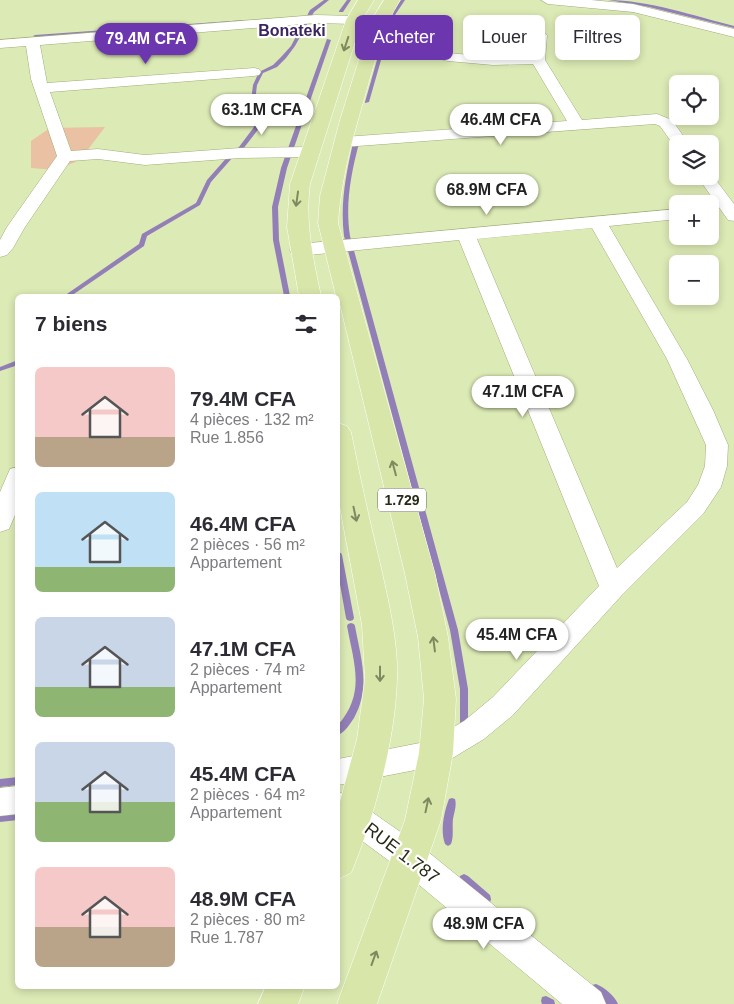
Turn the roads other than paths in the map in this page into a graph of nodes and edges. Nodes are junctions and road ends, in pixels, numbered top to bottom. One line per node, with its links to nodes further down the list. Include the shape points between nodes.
1 (366, 0): 4 (main road)
2 (392, 0): 14 (main road, 1.729, via 379,21)
3 (548, 0): 5 (street, via 633,8)
4 (354, 20): 6 (street, via 307,20); 15 (main road, one-way to 15)
5 (734, 33)
6 (32, 41): 7 (street); 11 (street)
7 (0, 44)
8 (482, 60): 9 (street)
9 (538, 60): 12 (street)
10 (254, 72): 11 (street)
11 (41, 88): 16 (street)
12 (577, 125): 13 (street, via 662,120); 14 (street)
13 (674, 135)
14 (344, 142): 22 (main road, 1.729, via 328,210 328,224)
15 (296, 151): 16 (street, via 145,160 98,154); 23 (main road, one-way to 23, via 300,184 296,202)
16 (66, 156): 24 (street)
17 (711, 185): 18 (street)
18 (731, 213)
19 (669, 215): 20 (street)
20 (598, 222): 21 (street); 27 (street)
21 (466, 234): 22 (street); 30 (street)
22 (335, 247): 23 (street); 31 (main road, 1.729, one-way to 22, via 440,699 433,637 409,529)
23 (299, 250): 25 (main road)
24 (0, 251)
25 (310, 294)
26 (340, 442): 32 (main road, one-way to 32, via 380,647 380,696)
27 (725, 447): 30 (street, via 710,487 695,508)
28 (15, 483): 29 (street)
29 (0, 524)
30 (613, 588): 31 (street, via 503,706 474,730)
31 (436, 753): 32 (street); 38 (main road, 1.729, one-way to 31, via 424,820)
32 (368, 766): 33 (street); 36 (main road)
33 (340, 772)
34 (15, 800): 35 (street)
35 (0, 802)
36 (345, 811): 37 (main road); 38 (street, RUE 1.787)
37 (340, 847)
38 (411, 858): 41 (main road, 1.729, one-way to 38); 42 (street, RUE 1.787)
39 (285, 989): 40 (main road)
40 (278, 1004)
41 (357, 1004)
42 (589, 1004)

